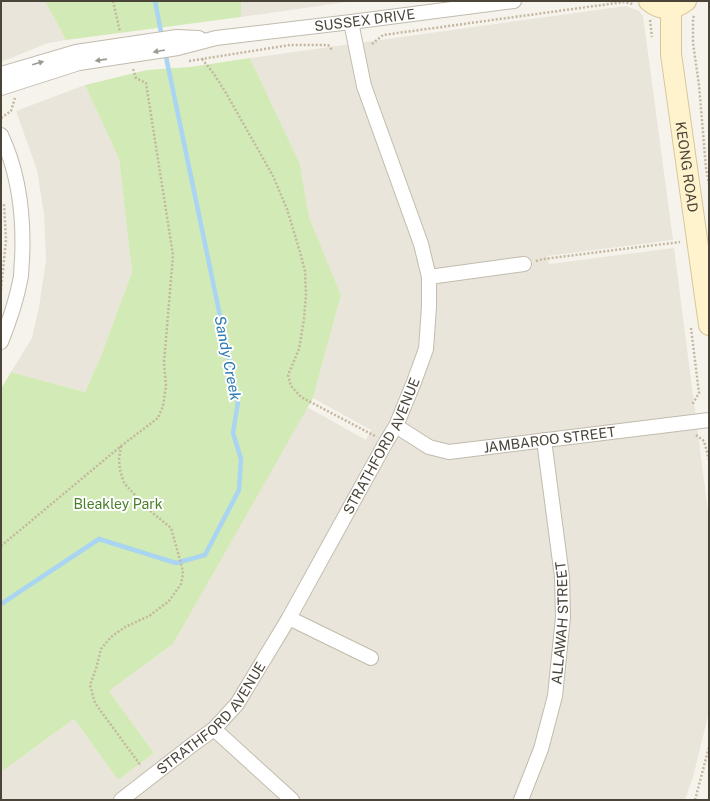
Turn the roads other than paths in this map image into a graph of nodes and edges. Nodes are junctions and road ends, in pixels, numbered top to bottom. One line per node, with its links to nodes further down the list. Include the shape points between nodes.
1 (514, 1): 2 (street, SUSSEX DRIVE)
2 (417, 7): 5 (street, SUSSEX DRIVE)
3 (684, 7): 4 (street, via 662,8 654,5); 12 (street, KEONG ROAD, via 671,54)
4 (646, 9)
5 (351, 22): 6 (street, SUSSEX DRIVE, via 178,42); 11 (street, STRATHFORD AVENUE, via 364,86 421,244)
6 (138, 55): 7 (street, SUSSEX DRIVE, one-way to 6, via 76,52); 8 (street, SUSSEX DRIVE, one-way to 8, via 79,63)
7 (1, 74)
8 (1, 88)
9 (1, 135): 13 (street, via 7,147 20,199 23,237 21,280)
10 (524, 264): 11 (street)
11 (428, 277): 15 (street, STRATHFORD AVENUE, via 426,348)
12 (700, 323)
13 (1, 342)
14 (709, 420): 16 (street, JAMBAROO STREET)
15 (396, 426): 16 (street, JAMBAROO STREET, via 429,447 449,452); 17 (street, STRATHFORD AVENUE)
16 (544, 440): 22 (street, ALLAWAH STREET, via 562,578 563,618 555,696 541,749)
17 (289, 618): 18 (street); 19 (street, STRATHFORD AVENUE, via 237,704)
18 (371, 658)
19 (214, 729): 20 (street, STRATHFORD AVENUE); 21 (street)
20 (121, 800)
21 (292, 800)
22 (521, 800)

